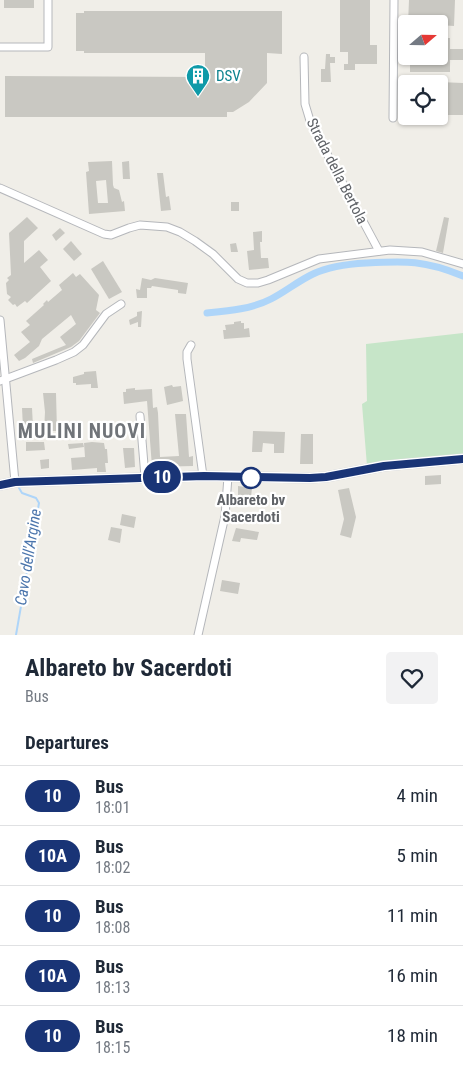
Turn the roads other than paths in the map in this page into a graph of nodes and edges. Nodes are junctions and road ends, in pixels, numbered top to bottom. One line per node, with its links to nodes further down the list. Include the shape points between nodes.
1 (48, 0): 3 (street, via 48,48)
2 (394, 0): 5 (street)
3 (0, 47)
4 (304, 57): 7 (street, Strada della Bertola, via 305,104 311,124)
5 (393, 118)
6 (0, 188): 7 (street, via 104,234 111,235 140,225 167,227 195,241 238,279 247,283 268,280 320,258)
7 (379, 251): 8 (street, via 422,252)
8 (463, 264)
9 (121, 304): 12 (street, via 106,314 74,352)
10 (0, 320): 12 (street)
11 (191, 345): 15 (street, via 187,358)
12 (3, 380): 18 (street)
13 (140, 416): 16 (street)
14 (463, 459): 17 (street, via 384,466 326,477)
15 (204, 476): 16 (street); 17 (street)
16 (145, 477): 18 (street)
17 (228, 477): 20 (street, via 225,516)
18 (15, 482): 19 (street)
19 (0, 485)
20 (198, 635)

